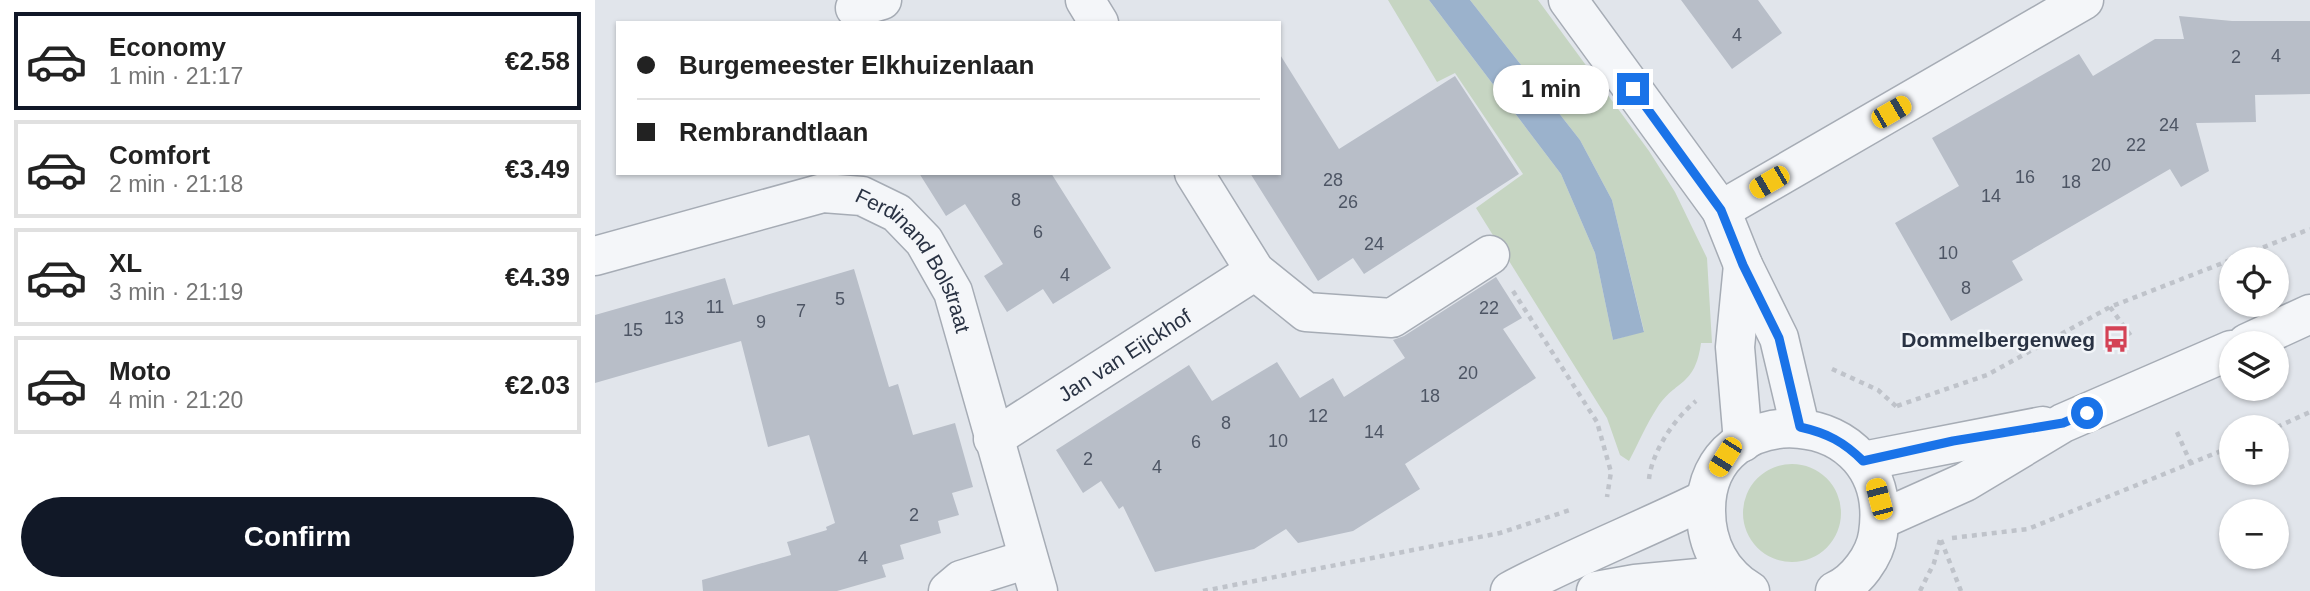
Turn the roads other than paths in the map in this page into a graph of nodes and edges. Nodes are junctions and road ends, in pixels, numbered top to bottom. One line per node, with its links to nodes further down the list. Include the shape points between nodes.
1 (1085, 0): 4 (street)
2 (1568, 0): 6 (street)
3 (2084, 0): 6 (street)
4 (1099, 21)
5 (1195, 175): 10 (street)
6 (1721, 210): 9 (street)
7 (1490, 255): 10 (street, via 1392,318 1306,312)
8 (595, 256): 16 (street, Ferdinand Bolstraat, via 823,193 862,196 897,213 925,241 953,292)
9 (1743, 265): 15 (street, via 1779,338); 17 (street, via 1735,347)
10 (1255, 271): 16 (street, Jan van Eijckhof)
11 (2310, 314): 12 (street)
12 (2273, 331)
13 (2219, 355): 14 (street)
14 (2063, 423): 18 (street); 20 (street, via 1957,487)
15 (1800, 427): 17 (street, via 1770,429); 18 (street, via 1835,438)
16 (993, 439): 21 (street, Ferdinand Bolstraat)
17 (1743, 442): 19 (street, via 1725,457)
18 (1863, 461): 20 (street, via 1874,479)
19 (1706, 499): 22 (street, via 1706,527 1713,553); 25 (street)
20 (1881, 520): 23 (street, via 1869,559)
21 (1033, 575): 24 (street, via 961,580)
22 (1740, 583): 26 (street, via 1635,584)
23 (1839, 590)
24 (948, 591)
25 (1510, 591)
26 (1596, 591)

